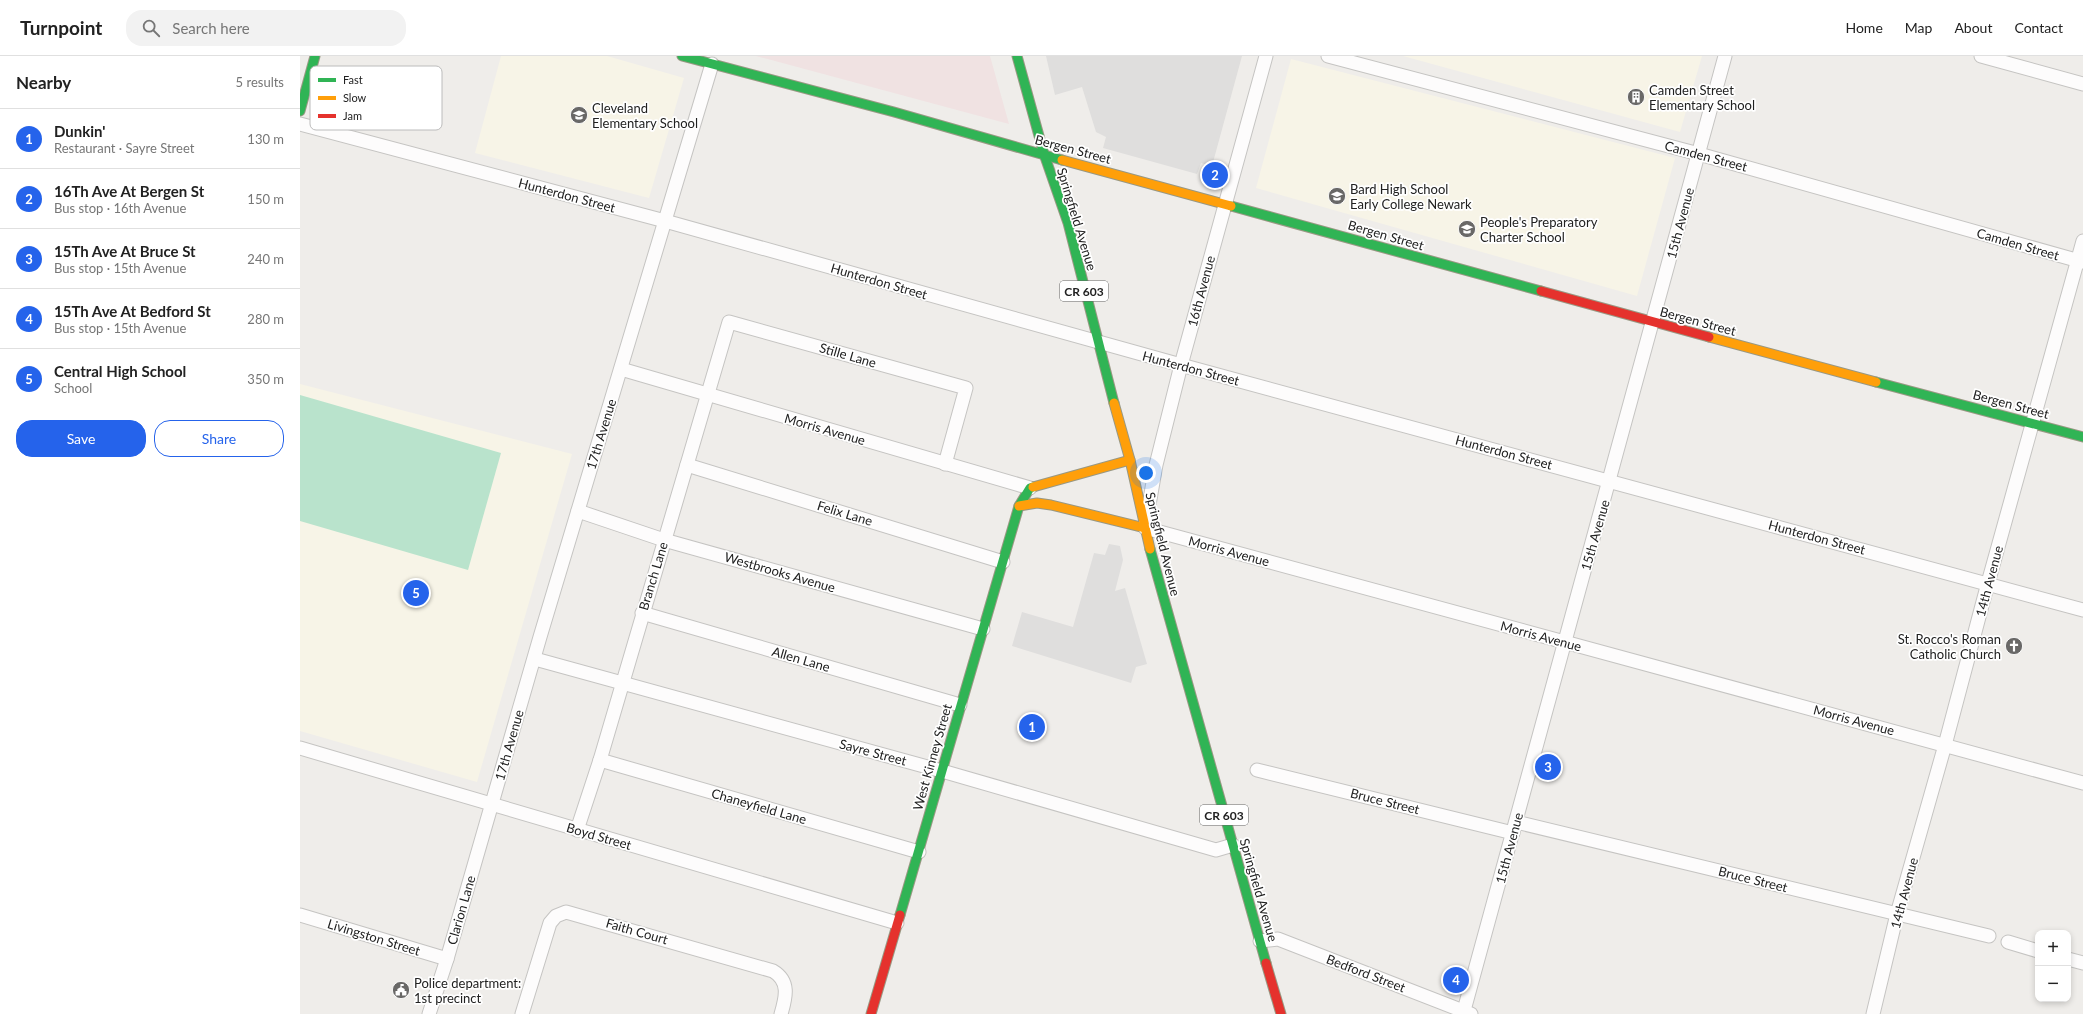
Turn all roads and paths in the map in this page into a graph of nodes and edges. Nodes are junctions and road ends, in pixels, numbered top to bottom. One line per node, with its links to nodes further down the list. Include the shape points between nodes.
1 (315, 56): 9 (main road)
2 (682, 56): 8 (main road, Bergen Street)
3 (1017, 56): 16 (main road, Springfield Avenue / CR 603)
4 (1266, 56): 18 (street, 16th Avenue)
5 (1328, 56): 17 (street, Camden Street)
6 (1725, 56): 17 (street, 15th Avenue)
7 (1981, 56): 11 (street)
8 (712, 64): 16 (main road, Bergen Street); 19 (street, 17th Avenue)
9 (312, 66)
10 (310, 74): 12 (main road)
11 (2083, 84)
12 (300, 111)
13 (300, 124): 14 (street, Hunterdon Street)
14 (310, 127)
15 (323, 130): 19 (street, Hunterdon Street)
16 (1044, 154): 18 (main road, Bergen Street); 24 (main road, Springfield Avenue / CR 603, via 1068,224)
17 (1699, 154): 21 (street, Camden Street); 23 (street, 15th Avenue)
18 (1225, 203): 23 (main road, Bergen Street); 25 (street, 16th Avenue)
19 (665, 221): 24 (street, Hunterdon Street); 26 (street, 17th Avenue)
20 (2083, 241): 21 (street, 14th Avenue)
21 (2080, 261): 28 (street, 14th Avenue)
22 (729, 322): 27 (street, Branch Lane); 31 (street, Stille Lane, via 966,388)
23 (1653, 322): 28 (main road, Bergen Street); 33 (street, 15th Avenue)
24 (1097, 342): 25 (street, Hunterdon Street); 30 (main road, Springfield Avenue / CR 603)
25 (1181, 365): 33 (street, Hunterdon Street); 37 (street, 16th Avenue, via 1156,465)
26 (621, 369): 27 (street, Morris Avenue); 36 (street, 17th Avenue)
27 (707, 395): 31 (street, Morris Avenue); 32 (street, Branch Lane)
28 (2033, 423): 29 (main road, Bergen Street); 40 (street, 14th Avenue)
29 (2083, 437)
30 (1130, 460): 34 (main road); 37 (main road, Springfield Avenue / CR 603)
31 (945, 464): 34 (street, Morris Avenue)
32 (687, 465): 38 (street, Branch Lane); 39 (street, Felix Lane)
33 (1610, 481): 40 (street, Hunterdon Street); 44 (street, 15th Avenue)
34 (1030, 488): 35 (main road)
35 (1019, 506): 37 (main road, Morris Avenue, via 1037,503 1051,505); 39 (main road, West Kinney Street)
36 (578, 512): 38 (street, Westbrooks Avenue); 45 (street, 17th Avenue)
37 (1145, 528): 44 (street, Morris Avenue); 57 (main road, Springfield Avenue / CR 603, via 1163,602)
38 (664, 540): 42 (street, Branch Lane); 43 (street, Westbrooks Avenue)
39 (1003, 562): 43 (main road, West Kinney Street)
40 (1988, 583): 41 (street, Hunterdon Street); 48 (street, 14th Avenue)
41 (2083, 610)
42 (642, 613): 46 (street, Branch Lane); 47 (street, Allen Lane)
43 (983, 629): 47 (main road, West Kinney Street)
44 (1565, 642): 48 (street, Morris Avenue); 55 (street, 15th Avenue)
45 (534, 658): 46 (street, Sayre Street); 54 (street, 17th Avenue)
46 (621, 684): 50 (street, Branch Lane); 52 (street, Sayre Street)
47 (960, 705): 52 (main road, West Kinney Street)
48 (1945, 745): 53 (street, Morris Avenue); 59 (street, 14th Avenue)
49 (300, 748): 54 (street, Boyd Street)
50 (600, 760): 56 (street, Branch Lane); 58 (street, Chaneyfield Lane)
51 (1257, 770): 55 (street, Bruce Street)
52 (942, 771): 57 (street, Sayre Street, via 1216,850); 58 (main road, West Kinney Street)
53 (2083, 783)
54 (491, 804): 56 (street, Boyd Street); 66 (street, Clarion Lane)
55 (1515, 828): 59 (street, Bruce Street); 69 (street, 15th Avenue)
56 (577, 830): 61 (street, Boyd Street)
57 (1233, 845): 63 (main road, Springfield Avenue / CR 603)
58 (918, 852): 61 (main road, West Kinney Street)
59 (1897, 914): 62 (street, Bruce Street); 75 (street, 14th Avenue)
60 (300, 915): 66 (street, Livingston Street)
61 (897, 924): 73 (main road, West Kinney Street)
62 (1989, 936)
63 (1260, 941): 69 (street, Bedford Street, via 1278,939); 74 (main road, Springfield Avenue / CR 603)
64 (2008, 942): 65 (street)
65 (2035, 950)
66 (447, 959): 70 (street, Clarion Lane)
67 (2071, 960): 68 (street)
68 (2083, 963)
69 (1466, 1013)
70 (430, 1014)
71 (522, 1014): 72 (street, Faith Court, via 550,923 556,916 566,912 772,971 782,978 785,987)
72 (781, 1014)
73 (871, 1014)
74 (1281, 1014)
75 (1873, 1014)

